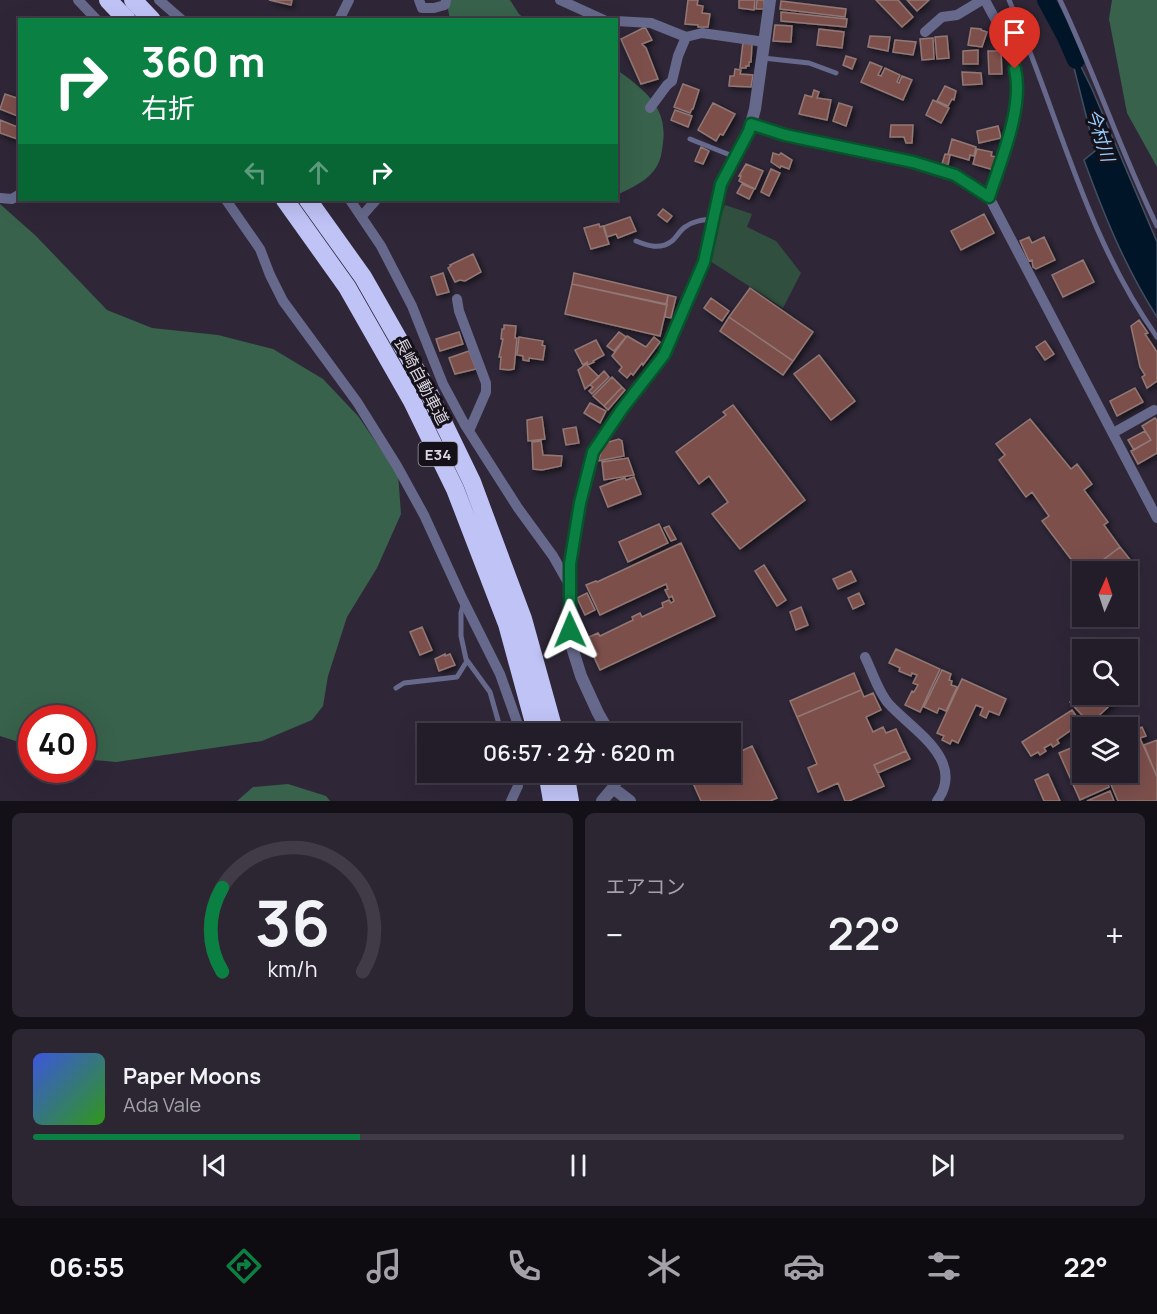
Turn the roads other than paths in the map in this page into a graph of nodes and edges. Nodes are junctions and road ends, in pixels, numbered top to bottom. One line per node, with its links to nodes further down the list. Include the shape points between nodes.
1 (78, 0): 13 (street)
2 (108, 0): 14 (highway)
3 (133, 0): 15 (highway)
4 (159, 0): 16 (street)
5 (349, 0): 17 (street)
6 (419, 0): 7 (street, via 422,8 445,6)
7 (446, 0)
8 (560, 0): 18 (street)
9 (770, 0): 22 (street)
10 (983, 0): 20 (street, via 957,15 942,17); 30 (street, via 1013,57 1018,80 1013,118)
11 (1009, 0): 42 (lane, via 1072,169 1110,257)
12 (1060, 0): 39 (lane)
13 (95, 18)
14 (125, 18)
15 (150, 18)
16 (180, 18)
17 (340, 18)
18 (600, 18)
19 (618, 21): 21 (street, via 651,23)
20 (925, 32)
21 (686, 37): 22 (street, via 702,33); 25 (street, via 672,81)
22 (765, 42): 23 (street)
23 (763, 58): 24 (lane, via 809,63); 26 (street)
24 (836, 73)
25 (650, 108)
26 (751, 124): 28 (street); 30 (street, via 913,162 955,175)
27 (690, 139): 28 (lane)
28 (735, 157): 38 (street, via 721,184)
29 (18, 195): 31 (street)
30 (989, 197): 45 (street)
31 (0, 198)
32 (227, 201): 48 (street, via 260,249 283,301 357,402 397,466)
33 (286, 201): 54 (highway, 長崎自動車道 / E34, via 347,287 412,401 455,489 507,624)
34 (309, 201): 55 (highway, 長崎自動車道 / E34, via 363,277 428,391 472,482 523,619)
35 (352, 201): 37 (street)
36 (375, 201): 37 (street)
37 (362, 216): 44 (street, via 412,306 443,384)
38 (712, 219): 40 (lane, via 696,221 659,247); 47 (street, via 704,262 664,355 593,452 580,503)
39 (1157, 226)
40 (636, 241)
41 (457, 299): 44 (street, via 486,383 486,392)
42 (1157, 338)
43 (1155, 410): 45 (street)
44 (469, 430): 47 (street)
45 (1113, 433): 46 (street)
46 (1157, 518)
47 (570, 586): 56 (street, via 571,644)
48 (464, 603): 50 (lane, via 461,636); 53 (street, via 500,674)
49 (865, 657): 67 (street, via 887,702 939,754 946,774)
50 (467, 661): 51 (lane, via 457,677 404,682); 52 (lane, via 490,692)
51 (396, 688)
52 (499, 723)
53 (518, 723)
54 (534, 723)
55 (552, 723)
56 (604, 723)
57 (518, 783): 62 (street)
58 (549, 783): 63 (highway)
59 (567, 783): 64 (highway)
60 (616, 783): 61 (street)
61 (613, 788): 65 (street); 66 (street)
62 (511, 801)
63 (552, 801)
64 (570, 801)
65 (602, 801)
66 (630, 801)
67 (938, 801)

